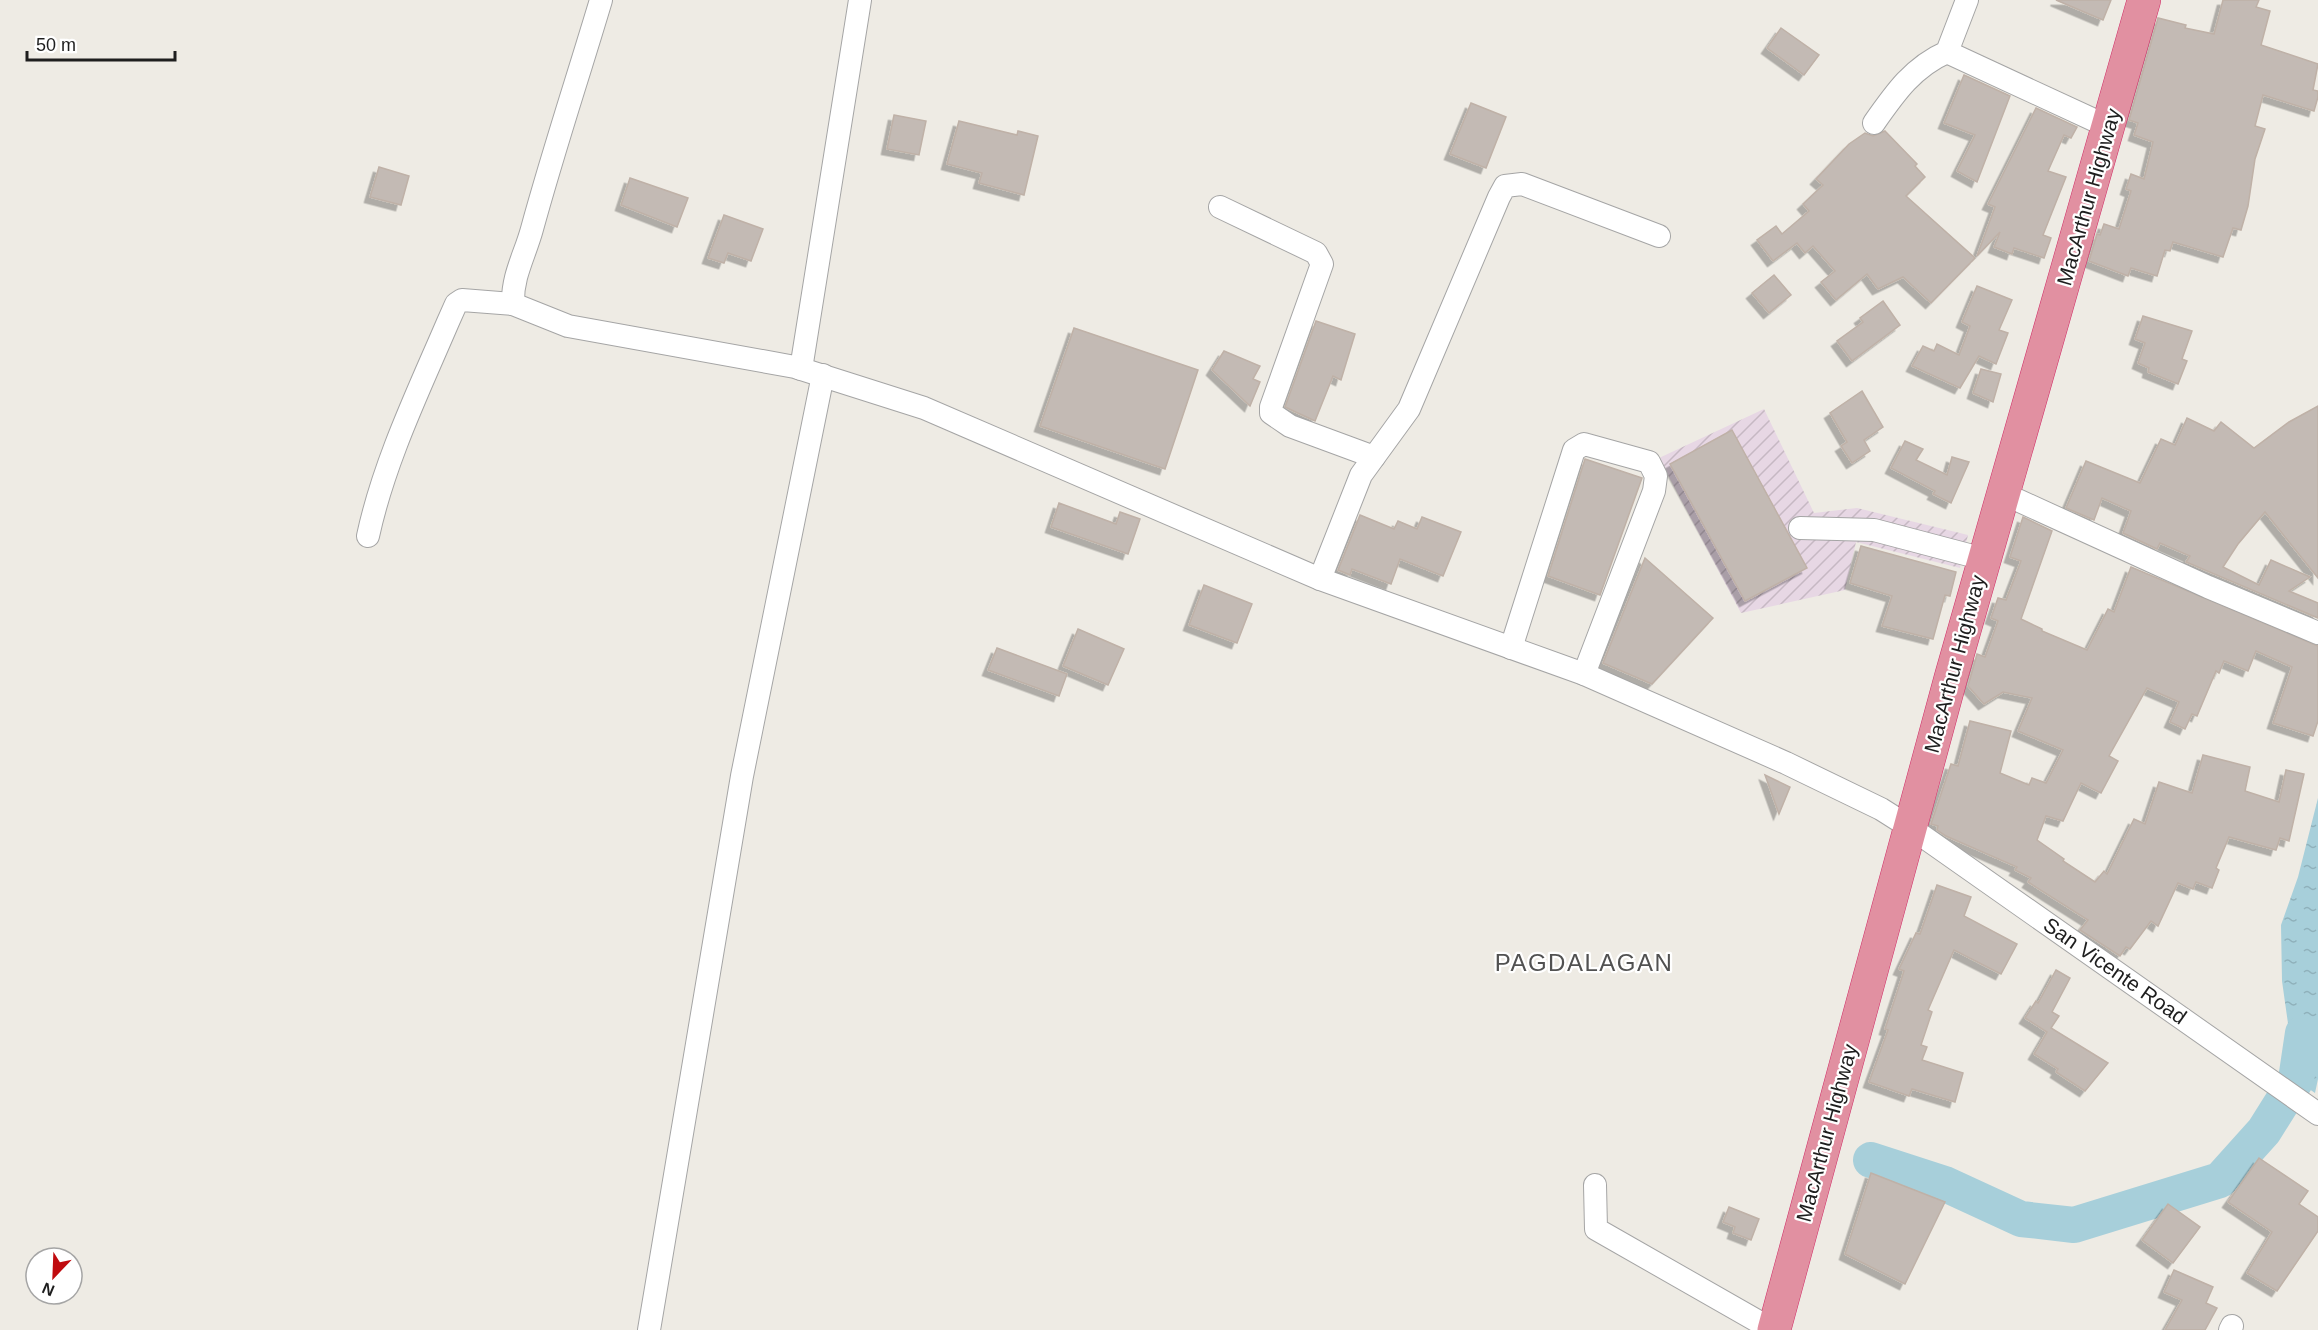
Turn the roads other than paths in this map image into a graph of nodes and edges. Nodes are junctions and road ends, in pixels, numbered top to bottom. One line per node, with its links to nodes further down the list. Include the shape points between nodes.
1 (860, 0): 11 (street)
2 (1967, 0): 5 (street)
3 (2144, 0): 7 (highway, MacArthur Highway)
4 (594, 2): 10 (street, via 529,239 515,274)
5 (1947, 52): 6 (street, via 1928,60 1911,75); 7 (street)
6 (1874, 123)
7 (2109, 127): 14 (highway, MacArthur Highway)
8 (1220, 207): 13 (street, via 1317,253 1323,264 1271,413 1290,426)
9 (1659, 236): 13 (street, via 1522,184 1505,186 1409,409)
10 (513, 304): 11 (street, San Vicente Road, via 568,326); 16 (street, San Vicente Road, via 470,299 456,304 387,468)
11 (801, 369): 12 (street, San Vicente Road)
12 (823, 375): 18 (street, San Vicente Road, via 924,408); 25 (street, via 742,776)
13 (1374, 457): 18 (street, via 1361,475)
14 (2002, 493): 17 (highway, MacArthur Highway); 19 (street)
15 (1800, 528): 17 (street, via 1874,530)
16 (368, 536)
17 (1984, 559): 22 (highway, MacArthur Highway)
18 (1320, 579): 20 (street, San Vicente Road)
19 (2318, 633)
20 (1511, 648): 21 (street, San Vicente Road); 21 (street, via 1574,450 1584,444 1649,462 1656,476 1654,491)
21 (1584, 674): 22 (street, San Vicente Road, via 1828,782)
22 (1911, 828): 23 (street, San Vicente Road); 26 (highway, MacArthur Highway)
23 (2311, 1109)
24 (1594, 1185): 26 (street, via 1596,1229)
25 (649, 1330)
26 (1774, 1330)

